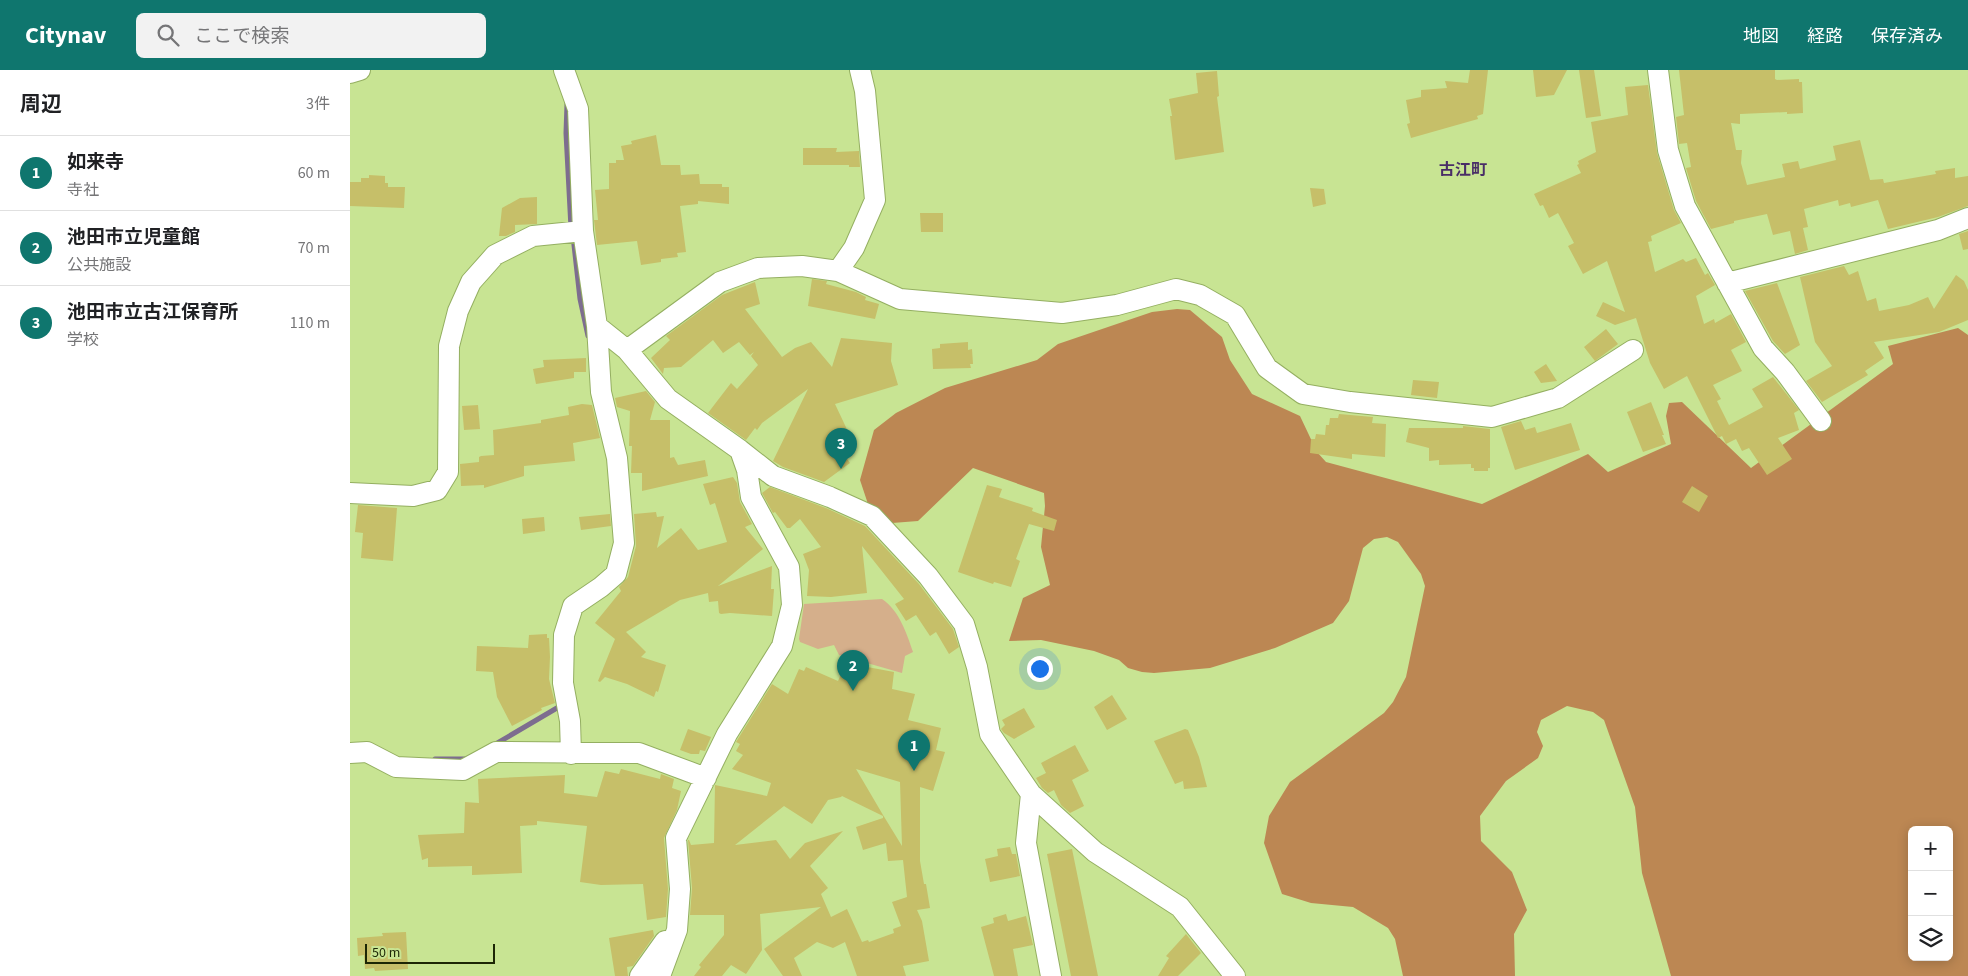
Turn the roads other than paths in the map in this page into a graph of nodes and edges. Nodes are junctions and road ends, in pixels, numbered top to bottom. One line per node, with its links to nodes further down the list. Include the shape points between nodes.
1 (360, 70): 5 (street)
2 (564, 70): 7 (street, via 578,109)
3 (860, 70): 8 (street, via 865,91 875,200 854,248)
4 (1658, 70): 9 (street, via 1668,150 1685,206)
5 (350, 73)
6 (1968, 218): 9 (street, via 1938,230)
7 (583, 230): 10 (street); 15 (street, via 533,236 494,255 471,282 458,311 449,346 448,472 437,490 413,496)
8 (838, 271): 11 (street, via 802,266 758,268 720,282); 12 (street, via 900,299 1062,313 1117,306 1176,289 1200,295 1235,315 1268,368 1303,394 1492,417 1558,398)
9 (1727, 283): 13 (street, via 1764,348)
10 (597, 326): 11 (street); 17 (street, via 601,392 618,458 624,544 616,574 573,606 564,635 563,683 570,721)
11 (627, 350): 14 (street, via 668,399)
12 (1633, 350)
13 (1821, 421)
14 (740, 450): 18 (street, via 747,470 750,497 789,567 792,605 782,646 727,734); 19 (street, via 773,476 872,516 928,576 964,624 977,667 990,734)
15 (350, 493)
16 (350, 753): 17 (street, via 367,752 396,768 463,770 496,752)
17 (571, 754): 18 (street, via 639,753)
18 (706, 778): 20 (street, via 676,838 680,889)
19 (1031, 794): 23 (street, via 1026,843); 24 (street, via 1095,852 1180,907)
20 (678, 930): 21 (street, via 668,935); 22 (street)
21 (640, 976)
22 (660, 976)
23 (1050, 976)
24 (1236, 976)

